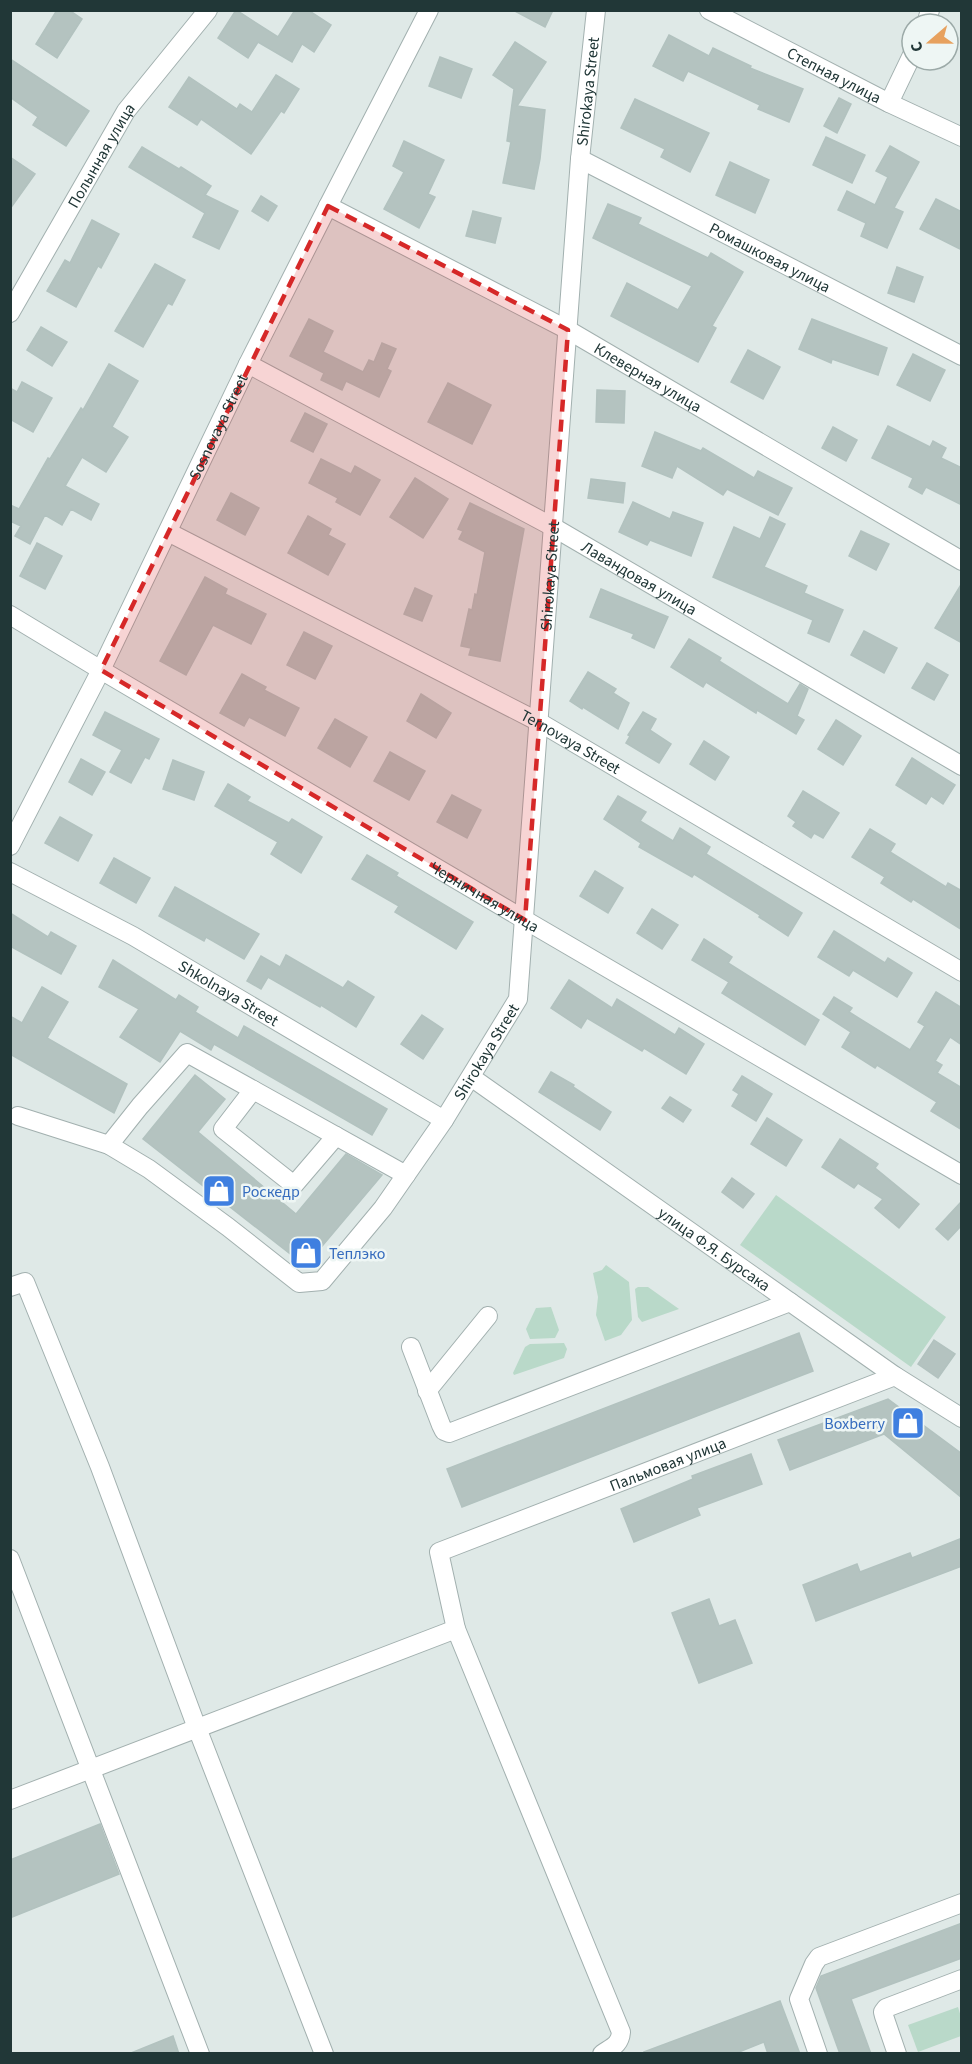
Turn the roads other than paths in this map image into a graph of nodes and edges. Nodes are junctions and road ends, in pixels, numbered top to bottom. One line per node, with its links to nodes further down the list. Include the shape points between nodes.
1 (208, 10): 10 (street, Полынная улица, via 126,111)
2 (429, 10): 9 (street, Sosnovaya Street)
3 (596, 10): 8 (street, Shirokaya Street)
4 (709, 10): 6 (street, Степная улица)
5 (904, 72): 6 (street)
6 (890, 103): 7 (street, Степная улица)
7 (962, 137)
8 (580, 159): 11 (street, Shirokaya Street); 12 (street, Ромашковая улица)
9 (327, 206): 11 (street, Клеверная улица); 13 (street, Sosnovaya Street)
10 (10, 313)
11 (568, 330): 14 (street, Shirokaya Street); 16 (street, Клеверная улица)
12 (962, 356)
13 (248, 364): 14 (street, Лавандовая улица); 15 (street, Sosnovaya Street)
14 (553, 527): 19 (street, Shirokaya Street); 20 (street, Лавандовая улица)
15 (168, 532): 18 (street, Sosnovaya Street); 19 (street, Ternovaya Street)
16 (962, 561)
17 (10, 615): 18 (street, Черничная улица)
18 (101, 670): 21 (street, Sosnovaya Street); 23 (street, Черничная улица)
19 (539, 722): 23 (street, Shirokaya Street); 24 (street, Ternovaya Street)
20 (962, 766)
21 (10, 846)
22 (10, 872): 28 (street, Shkolnaya Street, via 133,936)
23 (525, 920): 25 (street, Shirokaya Street, via 518,999); 31 (street, Черничная улица)
24 (962, 972)
25 (471, 1077): 28 (street, Shirokaya Street); 34 (street, улица Ф.Я. Бурсака)
26 (253, 1090): 29 (street); 29 (street, via 223,1129 294,1185); 30 (street, via 187,1053)
27 (18, 1116): 30 (street, Shirokaya Street)
28 (444, 1120): 32 (street, Shirokaya Street)
29 (336, 1136): 32 (street)
30 (109, 1145): 32 (street, Shirokaya Street, via 149,1169 298,1283 322,1281)
31 (962, 1174)
32 (406, 1175)
33 (10, 1287): 42 (street, via 25,1282 100,1467)
34 (790, 1302): 37 (street, улица Ф.Я. Бурсака); 38 (street, via 449,1433 444,1431)
35 (488, 1316): 38 (street)
36 (411, 1347): 38 (street)
37 (895, 1376): 39 (street, улица Ф.Я. Бурсака); 41 (street, Пальмовая улица, via 439,1552)
38 (427, 1391)
39 (962, 1418)
40 (10, 1559): 43 (street)
41 (456, 1629): 42 (street); 49 (street, via 621,2032 616,2045)
42 (196, 1728): 43 (street); 48 (street)
43 (92, 1770): 44 (street); 47 (street)
44 (10, 1800)
45 (962, 1903): 50 (street, via 819,1957 799,2000)
46 (962, 1979): 51 (street, via 886,2008 884,2016)
47 (200, 2054)
48 (324, 2054)
49 (602, 2054)
50 (818, 2054)
51 (897, 2054)

